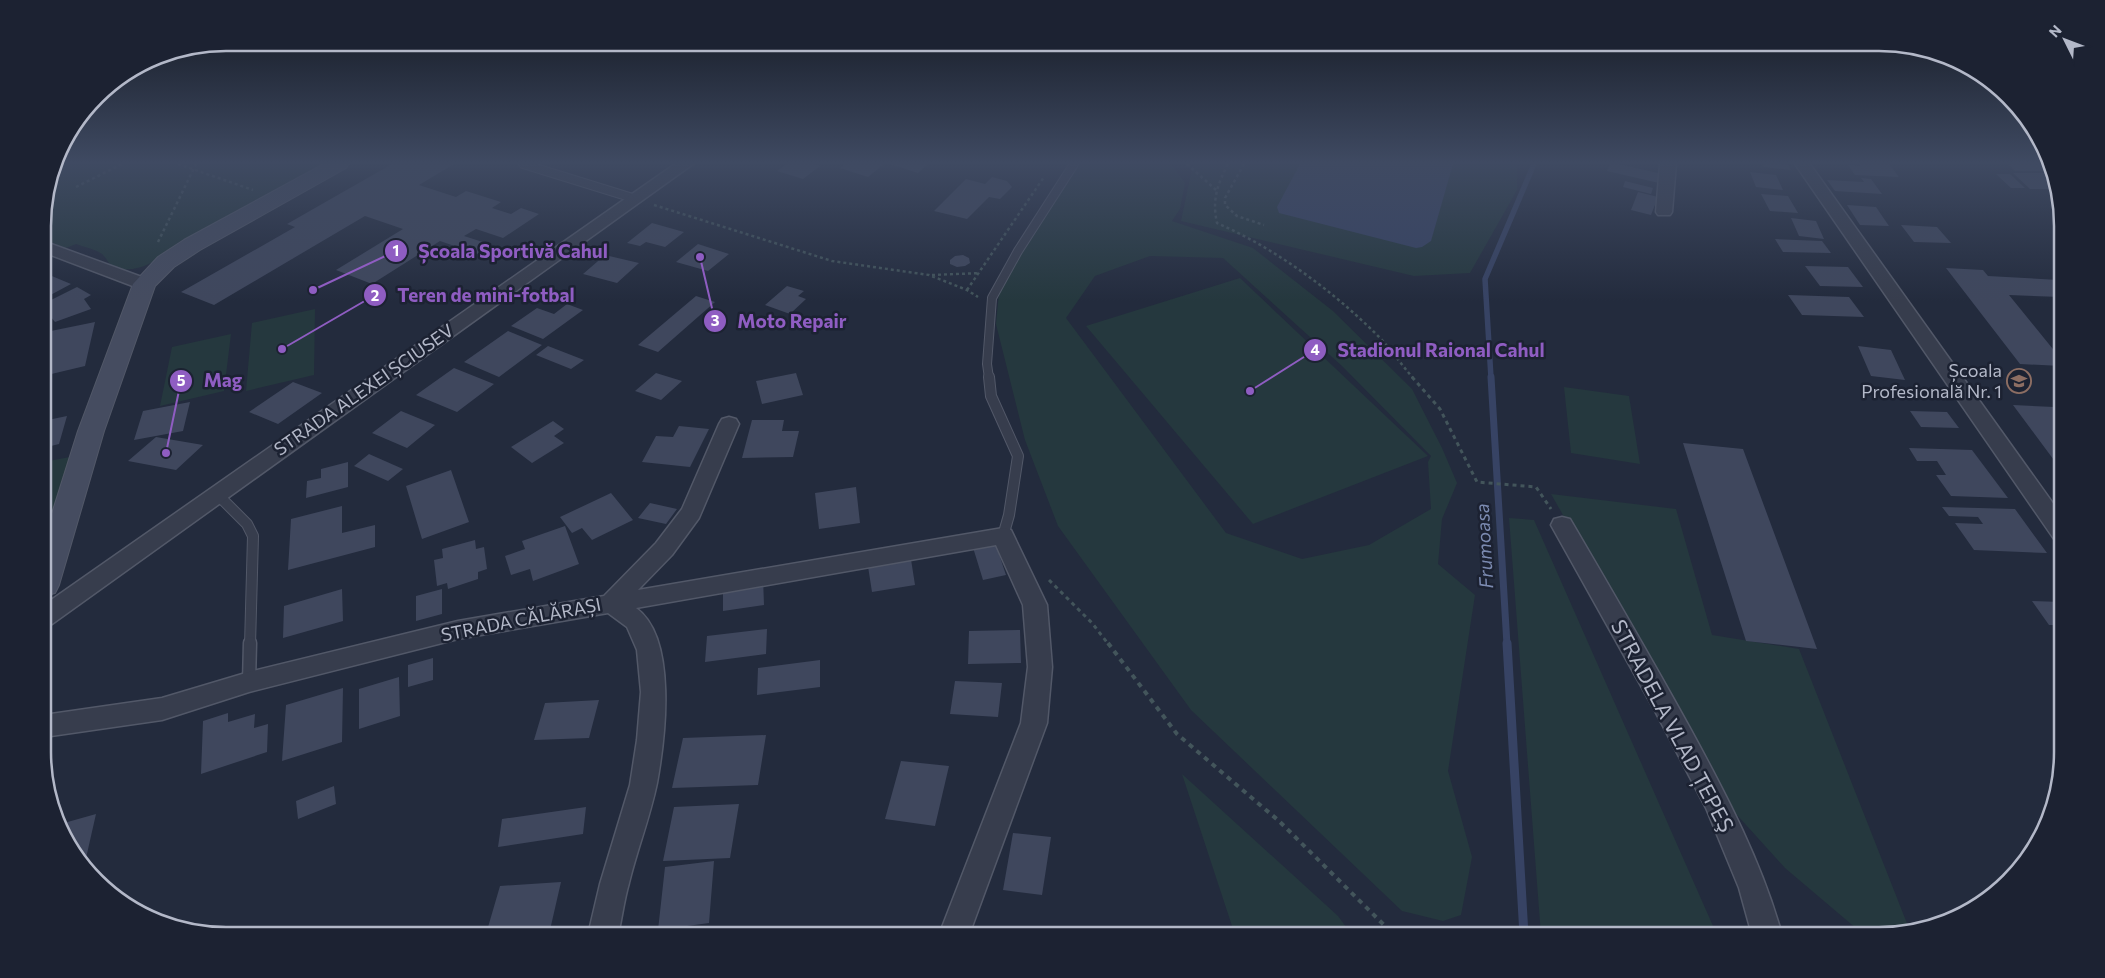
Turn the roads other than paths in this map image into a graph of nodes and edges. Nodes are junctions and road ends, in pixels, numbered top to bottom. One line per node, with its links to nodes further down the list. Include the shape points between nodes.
1 (256, 210): 6 (main road, via 166,262)
2 (621, 210): 8 (street, STRADA ALEXEI ȘCIUSEV)
3 (1045, 210): 11 (lane, via 1018,252 991,305 987,364 991,396 1018,456)
4 (1834, 210): 9 (street)
5 (52, 249): 6 (street)
6 (144, 284): 12 (main road, via 91,431)
7 (729, 424): 13 (street, via 691,512 664,549)
8 (217, 494): 14 (street, STRADA ALEXEI ȘCIUSEV); 15 (lane, via 247,524 253,536)
9 (2054, 522)
10 (1562, 525): 17 (street, STRADELA VLAD ȚEPEŞ, via 1716,803 1753,888)
11 (1003, 536): 13 (street, STRADA CĂLĂRAȘI); 19 (street, via 1034,605 1040,667 1034,723)
12 (51, 562)
13 (611, 603): 15 (street, STRADA CĂLĂRAȘI, via 458,630); 18 (street, via 636,621 648,650 653,692 643,785)
14 (51, 611)
15 (249, 682): 16 (street, STRADA CĂLĂRAȘI, via 162,709)
16 (51, 725)
17 (1764, 926)
18 (605, 927)
19 (957, 927)

